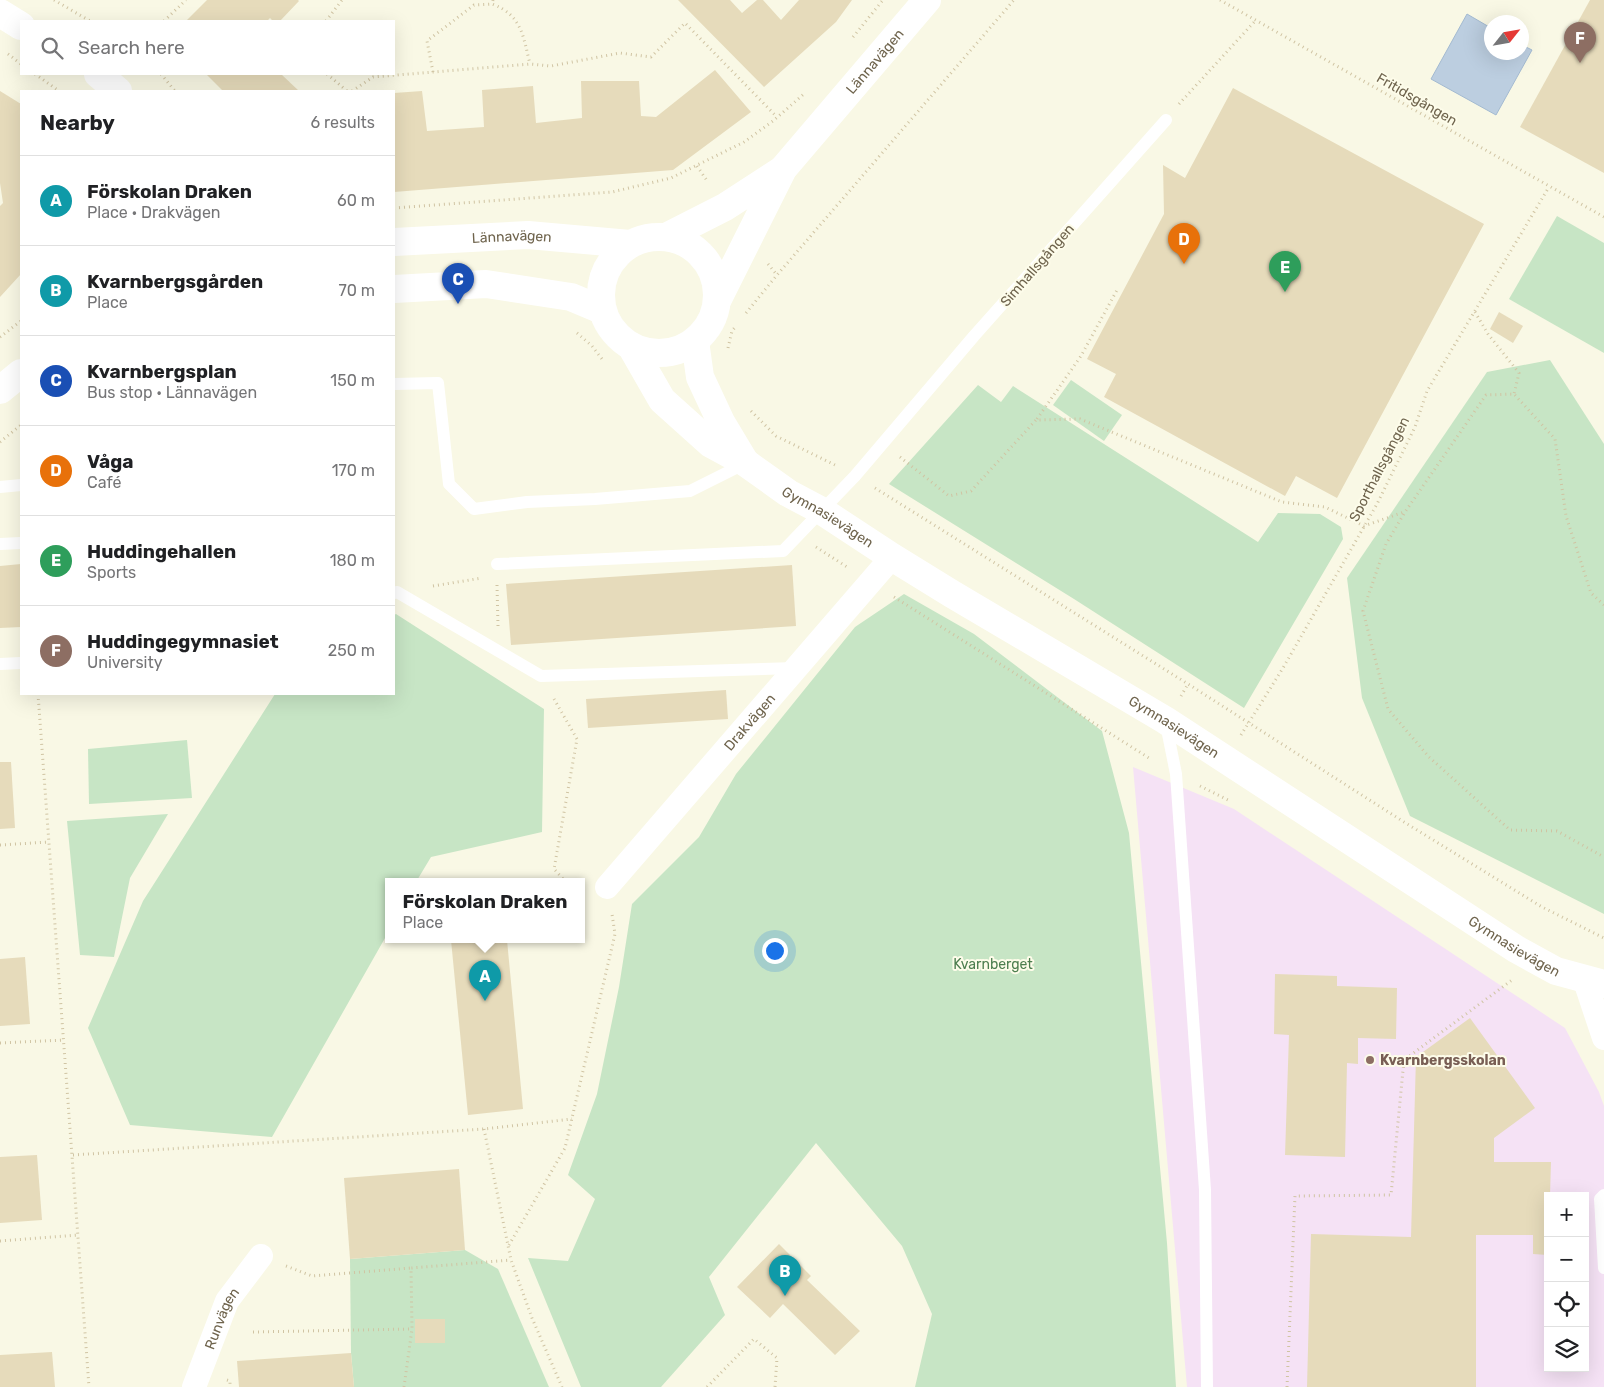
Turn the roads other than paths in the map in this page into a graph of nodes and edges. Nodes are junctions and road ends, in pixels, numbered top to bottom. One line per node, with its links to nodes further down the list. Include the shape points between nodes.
1 (927, 0): 5 (street, Lännavägen)
2 (0, 14): 3 (street)
3 (20, 25)
4 (1166, 120): 20 (lane, Simhallsgången)
5 (783, 169): 6 (street, Lännavägen, via 725,207); 10 (street, Lännavägen)
6 (666, 237): 8 (street, via 647,237); 10 (street, via 687,244 705,258 715,279)
7 (395, 242): 8 (street, Lännavägen, via 528,235)
8 (630, 244): 11 (street, via 615,256 605,272)
9 (395, 289): 11 (street, via 486,284 571,297)
10 (717, 302): 12 (street, via 709,324)
11 (602, 310): 13 (street, via 613,331)
12 (695, 341): 13 (street, via 675,351 653,353); 17 (street, Gymnasievägen, via 700,377 721,422)
13 (631, 346): 17 (street, Gymnasievägen, via 662,400 711,444)
14 (20, 374): 16 (street)
15 (395, 384): 17 (lane, via 438,383 449,484 474,509 527,502 690,491)
16 (0, 390)
17 (746, 463): 20 (street, Gymnasievägen, via 788,493)
18 (20, 485): 19 (lane)
19 (0, 487)
20 (822, 511): 23 (street, Gymnasievägen); 24 (lane, Simhallsgången, via 783,551)
21 (20, 543): 22 (lane)
22 (0, 544)
23 (892, 557): 28 (street, Drakvägen); 29 (street, Gymnasievägen)
24 (497, 570)
25 (395, 593): 28 (lane, via 541,676)
26 (20, 662): 27 (lane)
27 (0, 664)
28 (796, 668): 30 (street, Drakvägen)
29 (1172, 710): 31 (street, Gymnasievägen, via 1226,760 1516,949 1556,971); 37 (lane, via 1205,1190)
30 (607, 887)
31 (1594, 981): 32 (street)
32 (1604, 1038)
33 (1604, 1194): 35 (lane, via 1600,1199)
34 (261, 1256): 36 (street, Runvägen, via 227,1301)
35 (1604, 1268)
36 (194, 1387)
37 (1207, 1387)

